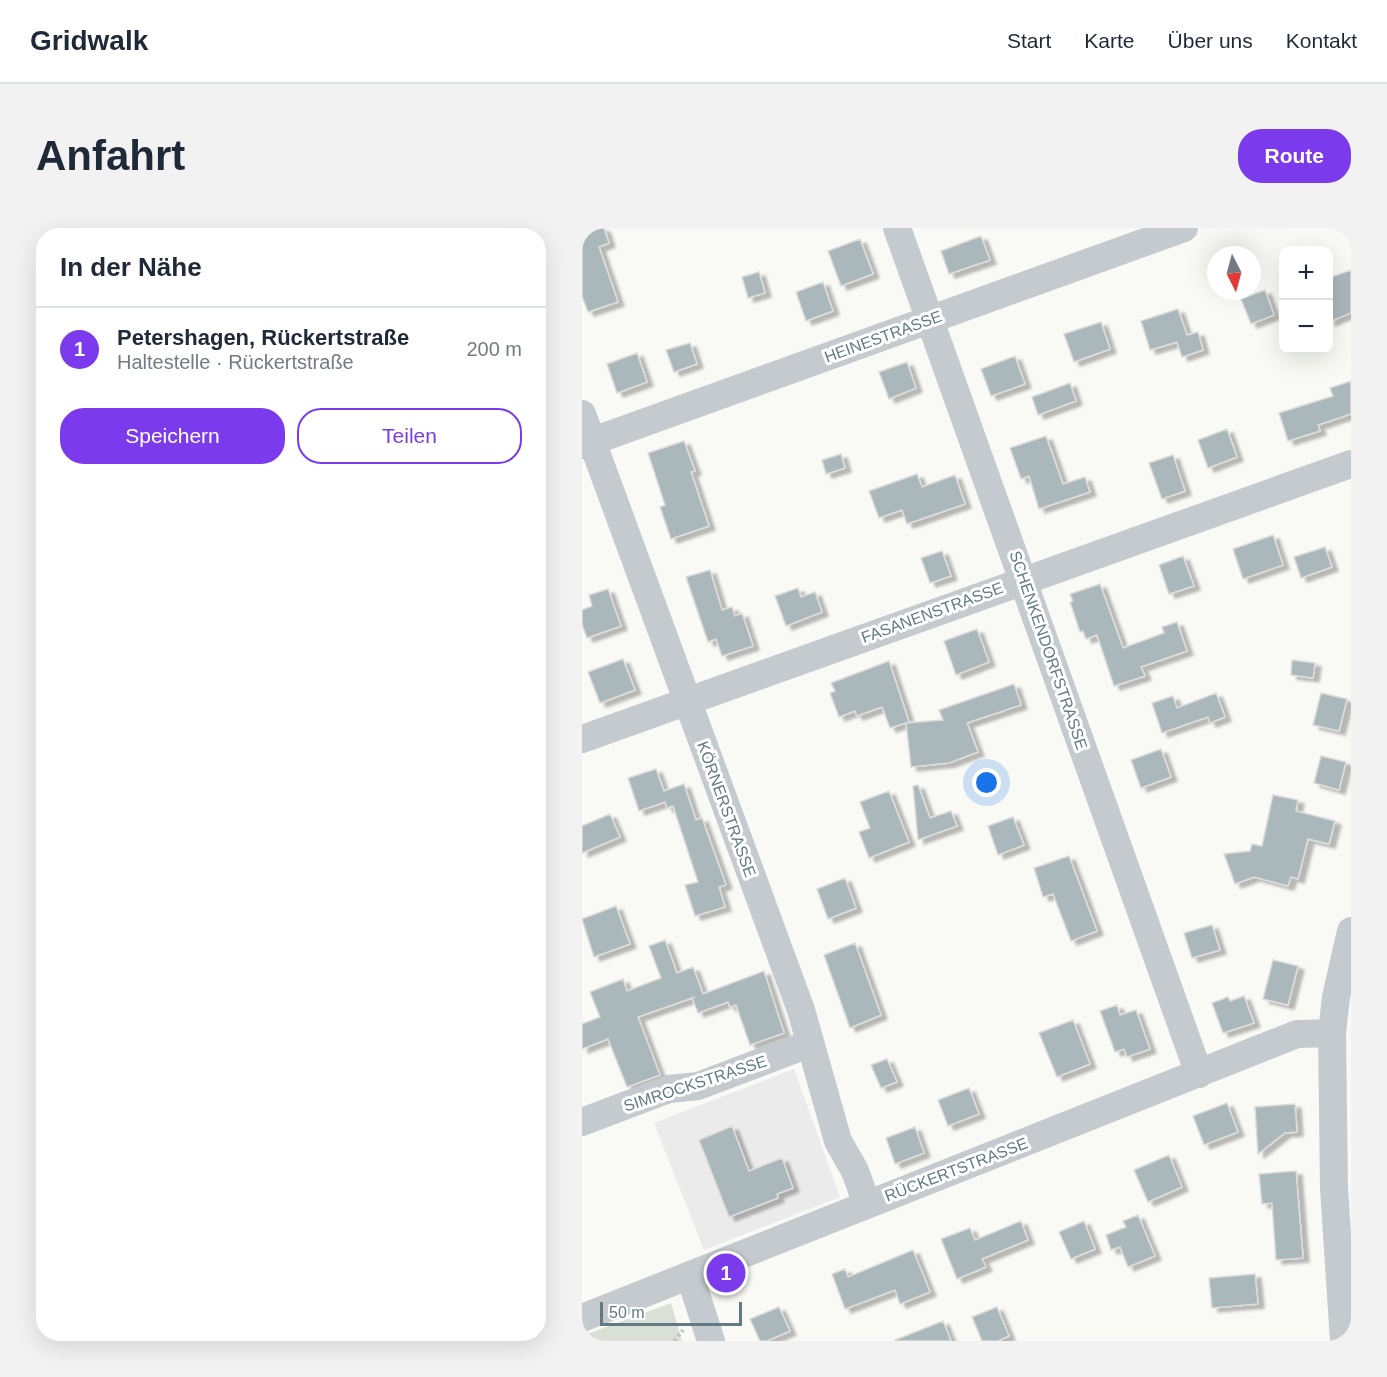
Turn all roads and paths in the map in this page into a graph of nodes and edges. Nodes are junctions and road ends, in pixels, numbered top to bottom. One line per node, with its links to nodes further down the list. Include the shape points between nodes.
1 (897, 228): 3 (street, SCHENKENDORFSTRASSE)
2 (1184, 228): 3 (street, HEINESTRASSE)
3 (930, 319): 5 (street, HEINESTRASSE); 7 (street, SCHENKENDORFSTRASSE)
4 (582, 414): 5 (street, KÖRNERSTRASSE)
5 (587, 444): 8 (street, KÖRNERSTRASSE)
6 (1351, 464): 7 (street, FASANENSTRASSE)
7 (1024, 579): 8 (street, FASANENSTRASSE); 13 (street, SCHENKENDORFSTRASSE)
8 (688, 700): 9 (street, FASANENSTRASSE); 12 (street, KÖRNERSTRASSE, via 801,1010)
9 (582, 739)
10 (1351, 931): 11 (street)
11 (1332, 1033): 13 (street, RÜCKERTSTRASSE, via 1297,1034); 19 (street, via 1334,1188)
12 (808, 1044): 14 (street, SIMROCKSTRASSE, via 698,1086 669,1089); 15 (street, KÖRNERSTRASSE, via 838,1141)
13 (1199, 1074): 15 (street, RÜCKERTSTRASSE)
14 (582, 1122)
15 (867, 1204): 16 (street, RÜCKERTSTRASSE)
16 (690, 1276): 17 (street, RÜCKERTSTRASSE); 18 (street)
17 (582, 1318)
18 (711, 1341)
19 (1344, 1341)

